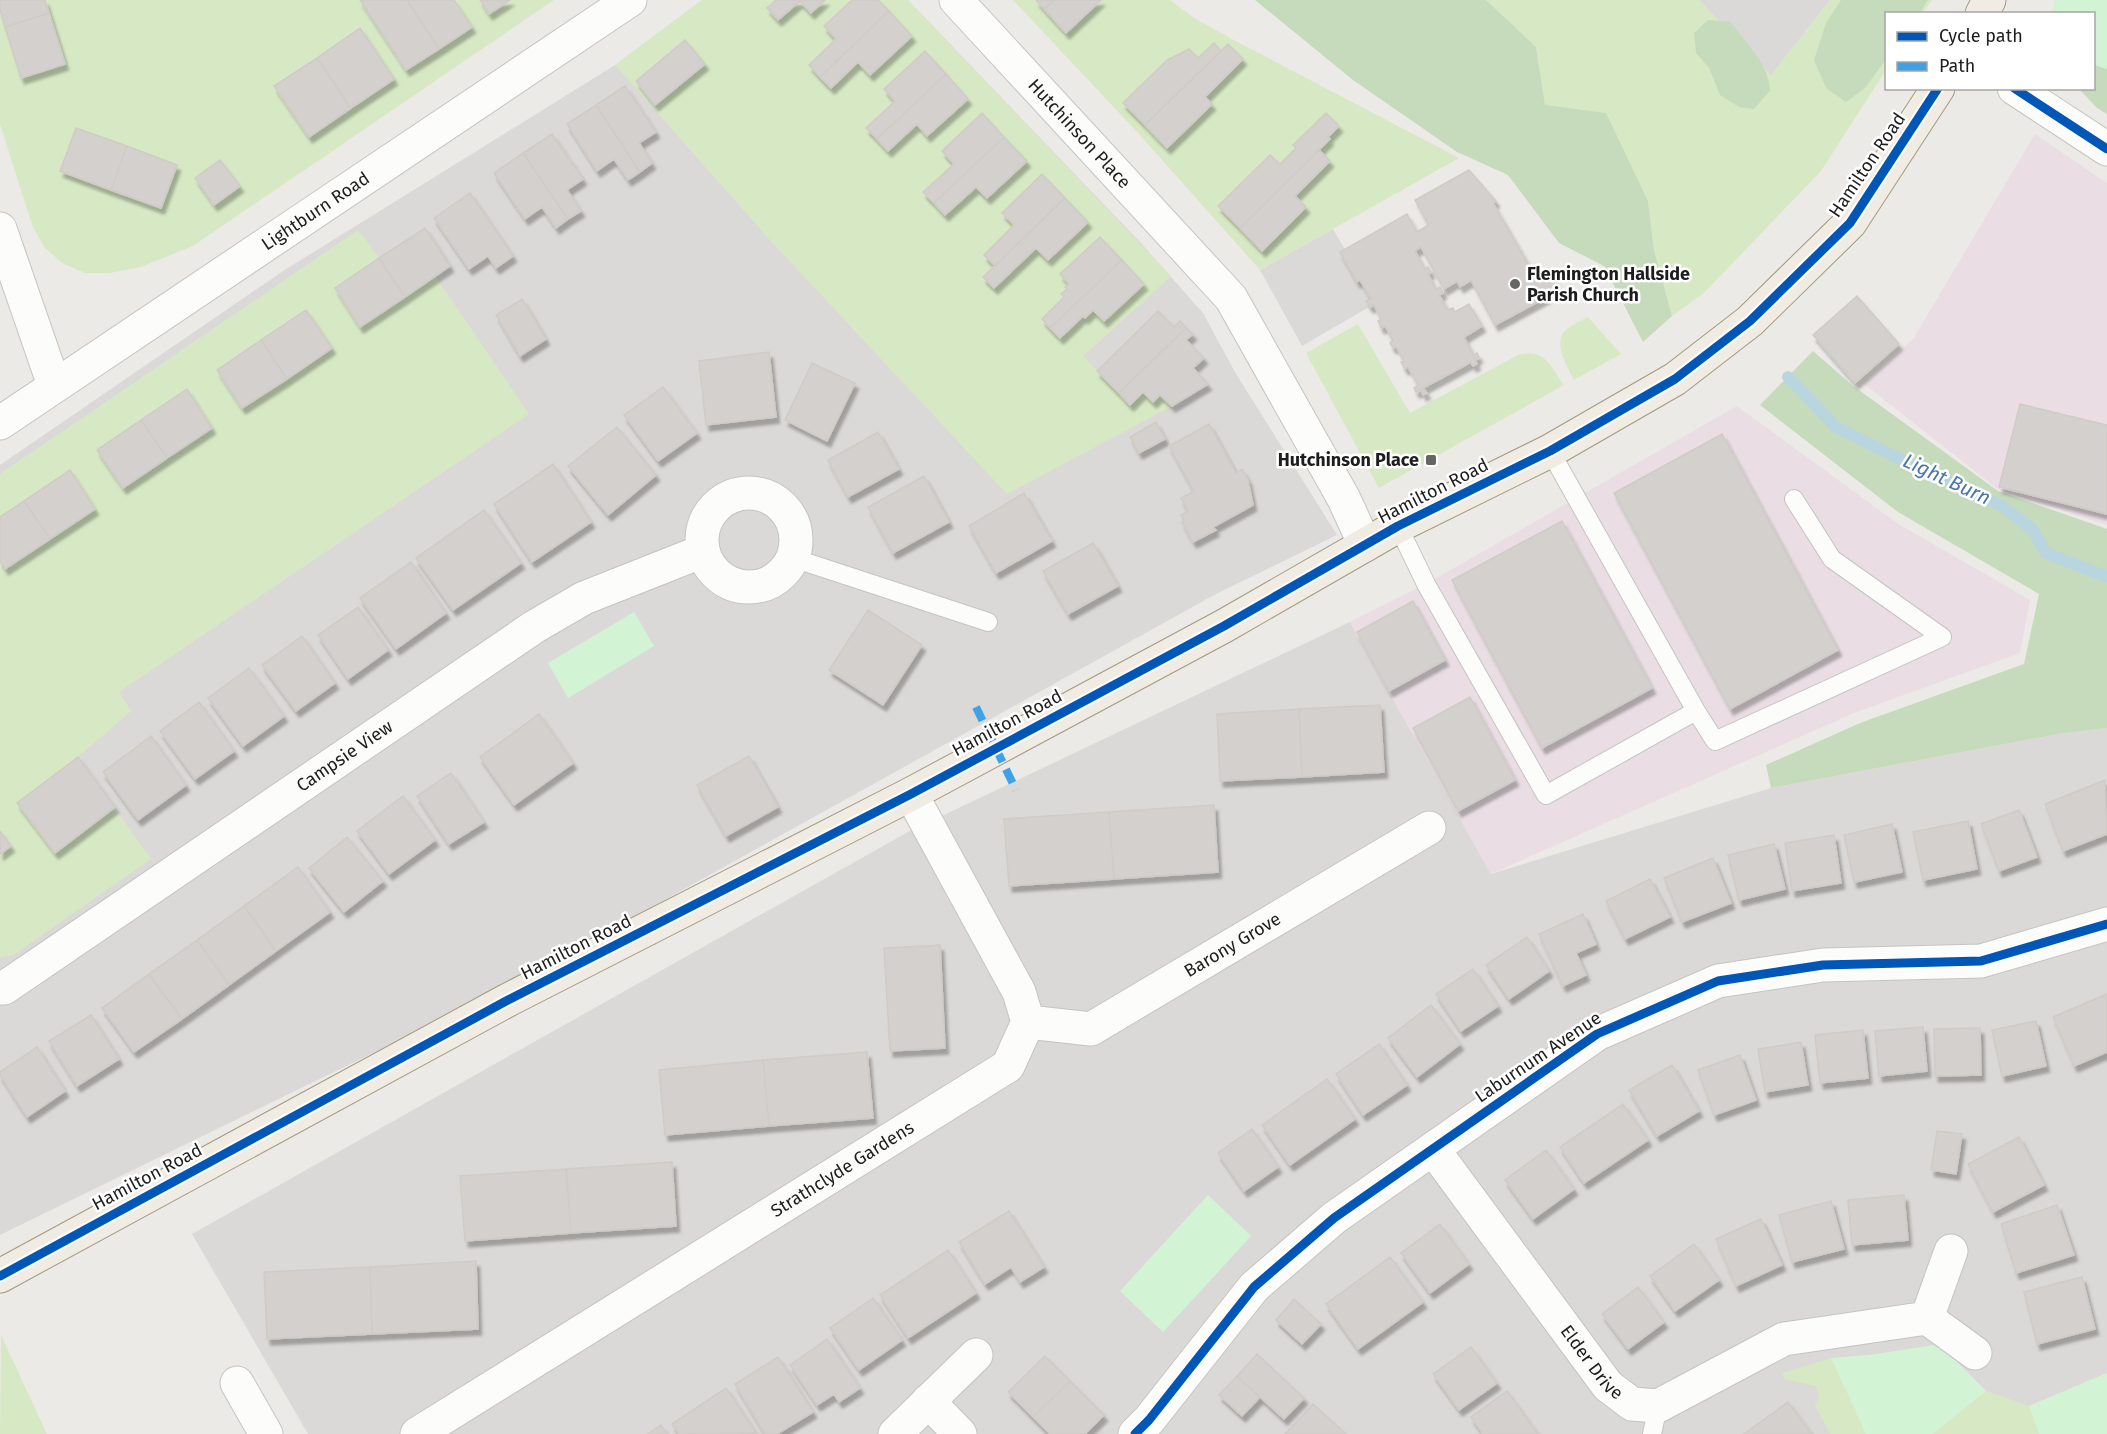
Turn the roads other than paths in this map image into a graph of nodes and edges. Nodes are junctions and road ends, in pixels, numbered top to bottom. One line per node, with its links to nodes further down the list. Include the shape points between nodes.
1 (630, 0): 7 (street, Lightburn Road)
2 (956, 0): 12 (street, Hutchinson Place, via 1231,298 1344,499)
3 (1937, 90): 9 (main road, Hamilton Road, via 1850,223 1750,321 1675,379)
4 (2017, 90): 5 (street)
5 (2107, 149)
6 (0, 229): 7 (street)
7 (54, 385): 8 (street, Lightburn Road)
8 (0, 423)
9 (1550, 450): 11 (main road, Hamilton Road); 16 (lane)
10 (1794, 499): 16 (lane, via 1832,559 1942,637 1715,741)
11 (1398, 526): 12 (main road, Hamilton Road); 16 (lane, via 1546,795)
12 (1365, 545): 17 (main road, Hamilton Road)
13 (703, 551): 14 (street, via 718,576 745,588 774,581); 14 (street, via 701,536 714,508 742,493 759,494 786,511 796,542); 20 (street, Campsie View, via 584,598 534,627)
14 (793, 558): 15 (lane)
15 (988, 622)
16 (1696, 711)
17 (911, 794): 21 (street, via 1019,992); 24 (main road, Hamilton Road, via 508,1000)
18 (1429, 828): 21 (street, Barony Grove, via 1091,1029)
19 (2107, 924): 22 (street, Laburnum Avenue, via 1981,961 1822,965 1718,981 1597,1034)
20 (0, 988)
21 (1028, 1022): 33 (street, Strathclyde Gardens, via 1008,1066)
22 (1433, 1149): 30 (street, Elder Drive, via 1608,1386); 31 (street, Laburnum Avenue, via 1334,1218 1254,1287)
23 (1952, 1251): 25 (street)
24 (0, 1276)
25 (1927, 1318): 26 (street); 30 (street, Elder Drive, via 1784,1340)
26 (1975, 1353)
27 (976, 1355): 29 (street)
28 (237, 1383): 32 (street)
29 (928, 1401): 34 (street); 35 (street)
30 (1655, 1420)
31 (1149, 1429)
32 (266, 1434)
33 (417, 1434)
34 (896, 1434)
35 (960, 1434)

